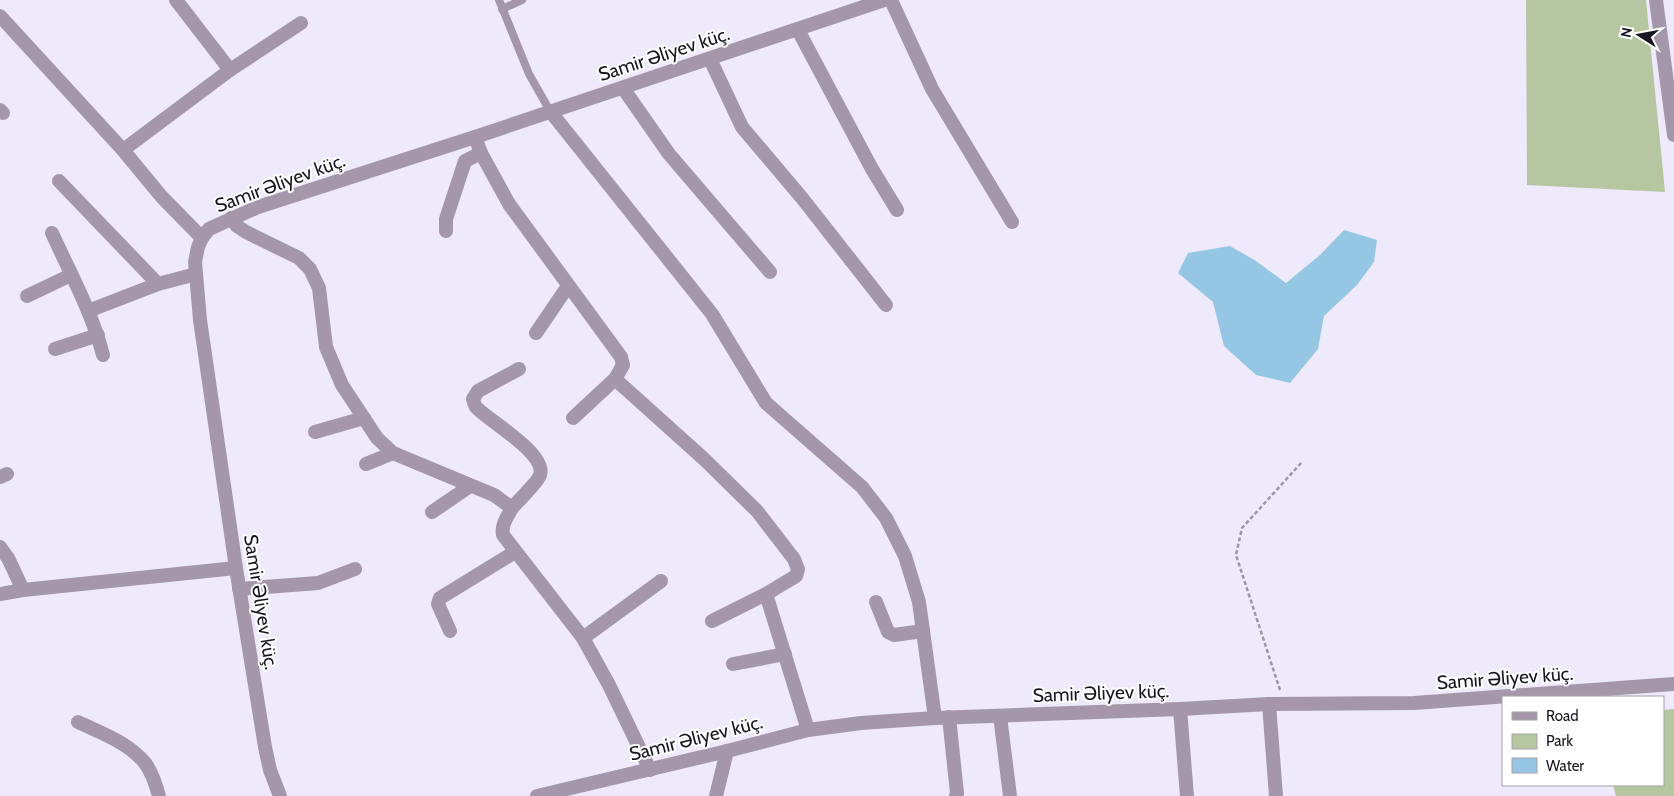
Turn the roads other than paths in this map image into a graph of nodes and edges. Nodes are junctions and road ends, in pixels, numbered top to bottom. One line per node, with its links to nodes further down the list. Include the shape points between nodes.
1 (498, 0): 7 (lane)
2 (522, 0): 7 (lane)
3 (884, 0): 10 (street, Samir Əliyev küç.)
4 (891, 0): 22 (street, via 932,89)
5 (1656, 0): 15 (street)
6 (178, 1): 12 (street)
7 (502, 9): 14 (lane, via 529,74)
8 (0, 16): 17 (street)
9 (301, 23): 12 (street)
10 (798, 30): 11 (street, Samir Əliyev küç.); 20 (street, via 872,169)
11 (710, 59): 13 (street, Samir Əliyev küç.); 32 (street, via 742,127)
12 (230, 70): 17 (street)
13 (623, 88): 14 (street, Samir Əliyev küç.); 26 (street, via 669,154)
14 (550, 111): 16 (street, Samir Əliyev küç.); 60 (street, via 712,314 766,403 862,487 886,518 905,556)
15 (1674, 135)
16 (475, 137): 18 (street); 21 (street, Samir Əliyev küç., via 258,206)
17 (123, 150): 25 (street)
18 (481, 153): 23 (street, via 465,162 446,219); 30 (street, via 509,204)
19 (59, 182): 29 (street)
20 (898, 210)
21 (231, 218): 25 (street, Samir Əliyev küç., via 209,230); 40 (street, via 246,232 299,258 310,269 319,288 326,347 342,385)
22 (1012, 222)
23 (446, 231)
24 (52, 233): 28 (street)
25 (202, 238): 27 (street, Samir Əliyev küç.)
26 (770, 272)
27 (196, 274): 29 (street); 50 (street, Samir Əliyev küç.)
28 (71, 275): 31 (street); 33 (street)
29 (158, 284): 33 (street)
30 (568, 286): 34 (street); 39 (street, via 621,357 622,365)
31 (27, 296)
32 (886, 305)
33 (88, 311): 35 (street)
34 (536, 333)
35 (98, 335): 36 (street); 37 (street)
36 (55, 349)
37 (104, 355)
38 (519, 369): 46 (street, via 478,391 473,399 476,408 520,441 541,469 540,477)
39 (615, 378): 41 (street); 56 (street, via 758,511 794,560 798,569 796,576)
40 (364, 418): 42 (street); 43 (street, via 377,438)
41 (573, 418)
42 (315, 432)
43 (393, 453): 44 (street); 45 (street)
44 (366, 464)
45 (470, 486): 46 (street, via 494,495); 47 (street)
46 (512, 508): 49 (street, via 502,530)
47 (432, 512)
48 (0, 546): 54 (street)
49 (515, 552): 59 (street, via 440,598 438,604); 61 (street)
50 (236, 568): 53 (street, Samir Əliyev küç.); 54 (street)
51 (355, 569): 53 (street, via 318,583)
52 (661, 580): 61 (street)
53 (239, 589): 77 (street, Samir Əliyev küç., via 265,747)
54 (24, 590): 55 (street)
55 (0, 594)
56 (766, 594): 58 (street); 62 (street)
57 (876, 602): 60 (street, via 888,632 894,635)
58 (712, 621)
59 (450, 631)
60 (923, 631): 71 (street)
61 (583, 638): 75 (street)
62 (785, 654): 63 (street); 73 (street)
63 (733, 664)
64 (1674, 684): 65 (street, Samir Əliyev küç.)
65 (1510, 696)
66 (1502, 697): 67 (street, Samir Əliyev küç., via 1414,703)
67 (1275, 704): 68 (street, Samir Əliyev küç.); 83 (street)
68 (1180, 709): 69 (street, Samir Əliyev küç.); 82 (street)
69 (1000, 716): 70 (street, Samir Əliyev küç.); 81 (street)
70 (949, 717): 71 (street, Samir Əliyev küç.); 80 (street)
71 (935, 718): 73 (street, Samir Əliyev küç.)
72 (78, 722): 76 (street, via 123,743 145,763)
73 (808, 730): 74 (street, Samir Əliyev küç.)
74 (727, 751): 75 (street, Samir Əliyev küç.); 79 (street)
75 (650, 770): 78 (street, Samir Əliyev küç.)
76 (159, 796)
77 (280, 796)
78 (537, 796)
79 (716, 796)
80 (956, 796)
81 (1010, 796)
82 (1188, 796)
83 (1276, 796)

